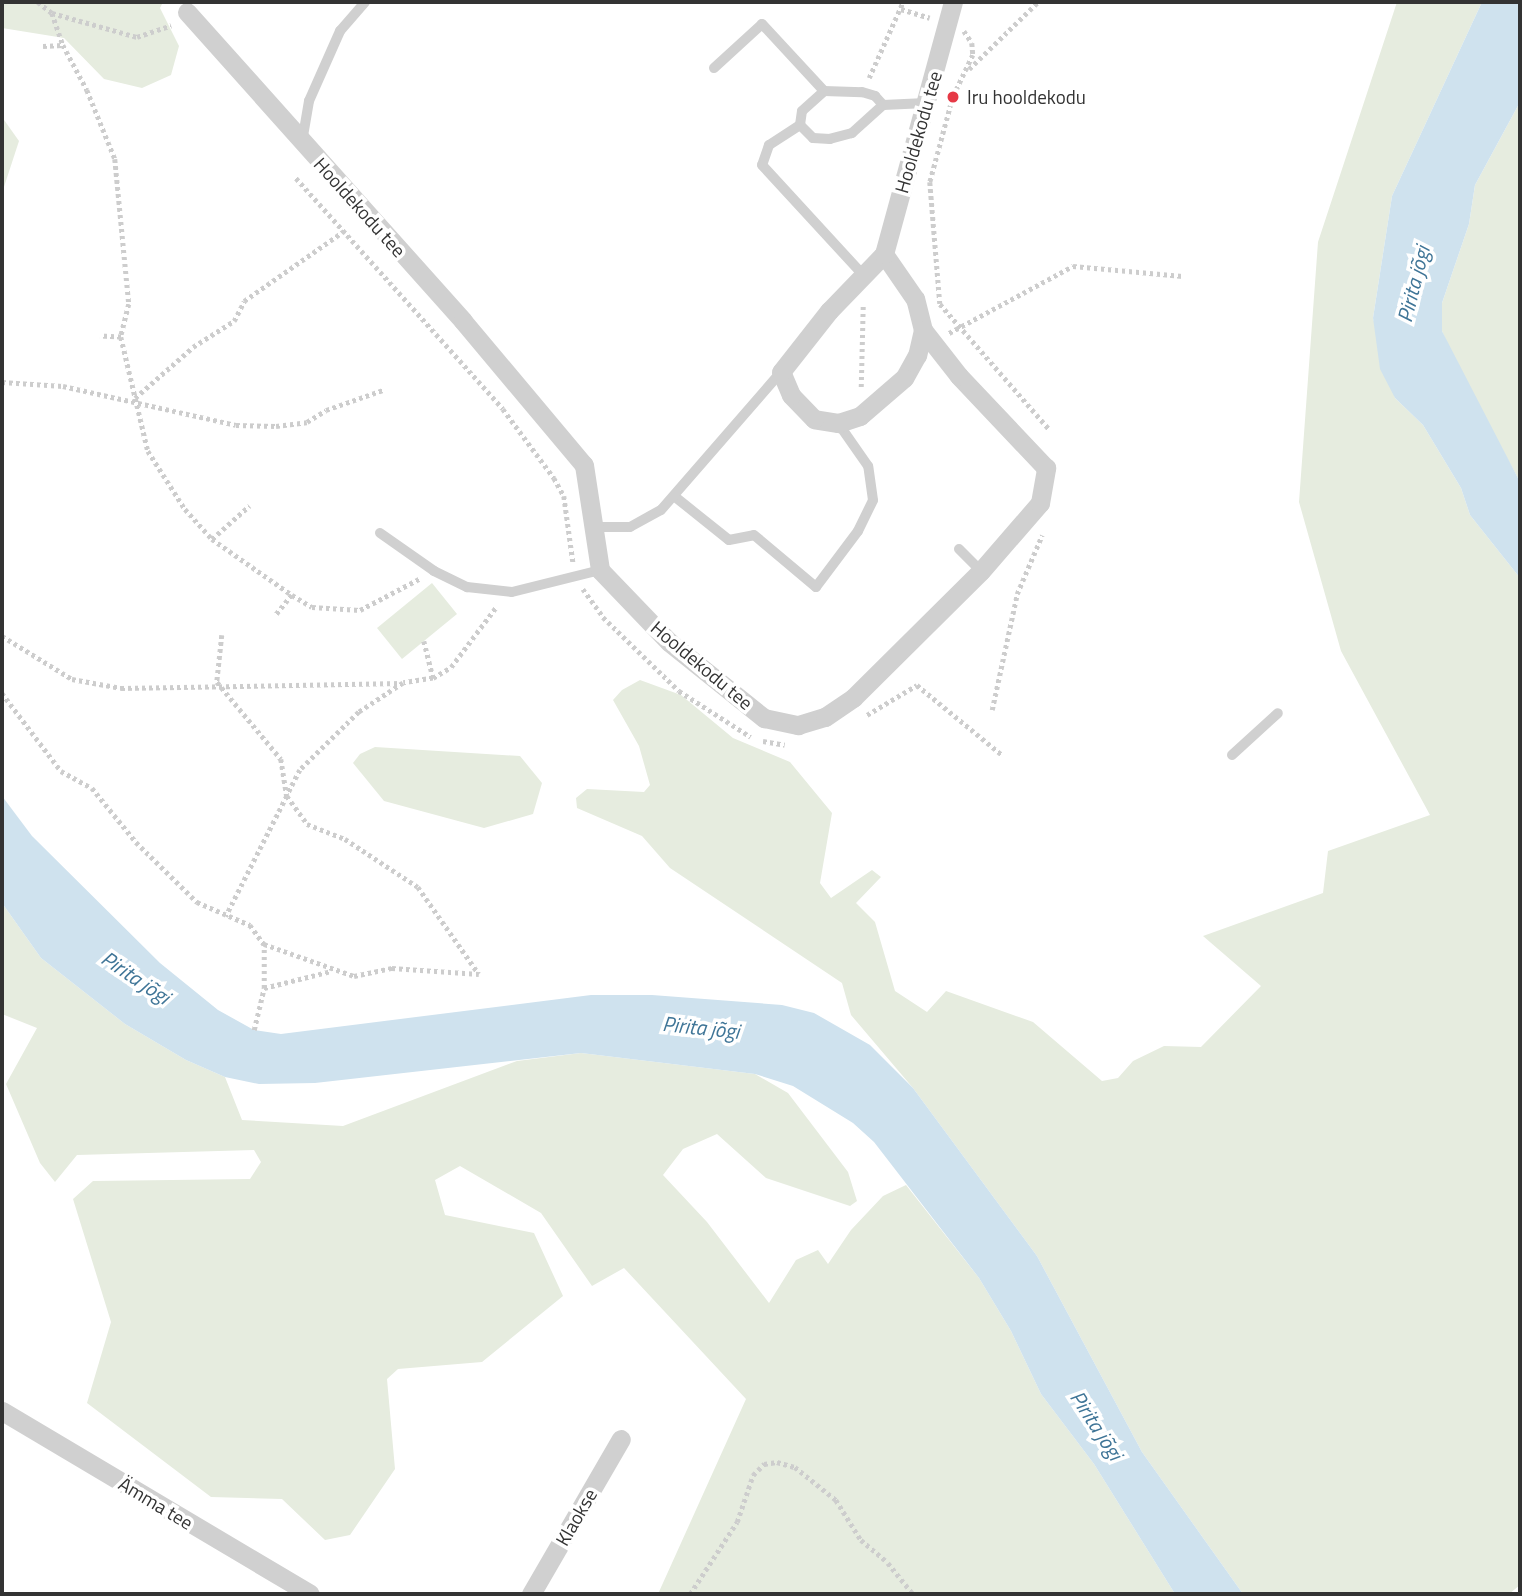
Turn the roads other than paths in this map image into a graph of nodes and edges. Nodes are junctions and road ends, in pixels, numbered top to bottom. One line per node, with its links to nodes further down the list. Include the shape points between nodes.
1 (365, 2): 9 (lane, via 340,31 309,102)
2 (953, 2): 6 (street, Hooldekodu tee)
3 (187, 12): 9 (street, Hooldekodu tee)
4 (714, 68): 5 (lane, via 762,24)
5 (824, 91): 7 (lane, via 862,92 875,96); 8 (lane, via 802,111)
6 (927, 103): 7 (lane); 10 (street, Hooldekodu tee)
7 (883, 106): 8 (lane, via 852,132 830,139 813,138)
8 (800, 125): 11 (lane, via 769,145 762,165)
9 (302, 142): 16 (street, Hooldekodu tee, via 463,321 584,465)
10 (884, 254): 11 (street); 12 (street, Hooldekodu tee, via 915,299)
11 (864, 276): 13 (street)
12 (923, 330): 14 (street, via 917,355 904,378 860,416); 20 (street, Hooldekodu tee, via 959,376 1046,468 1040,503)
13 (781, 372): 14 (street, via 791,395 814,419); 15 (lane)
14 (838, 423): 15 (lane, via 868,466 873,500 858,531 816,587 754,534 729,540)
15 (674, 496): 16 (lane, via 662,510 630,527)
16 (593, 527): 19 (street, Hooldekodu tee)
17 (380, 533): 19 (lane, via 434,571 467,587 512,592)
18 (959, 549): 20 (lane)
19 (600, 570): 20 (street, Hooldekodu tee, via 669,642 764,718 798,724 825,716 853,698)
20 (981, 571)
21 (1278, 713): 22 (lane)
22 (1232, 755)
23 (2, 1410): 25 (street, Ämma tee)
24 (621, 1439): 26 (street, Klaokse)
25 (310, 1594)
26 (531, 1594)

